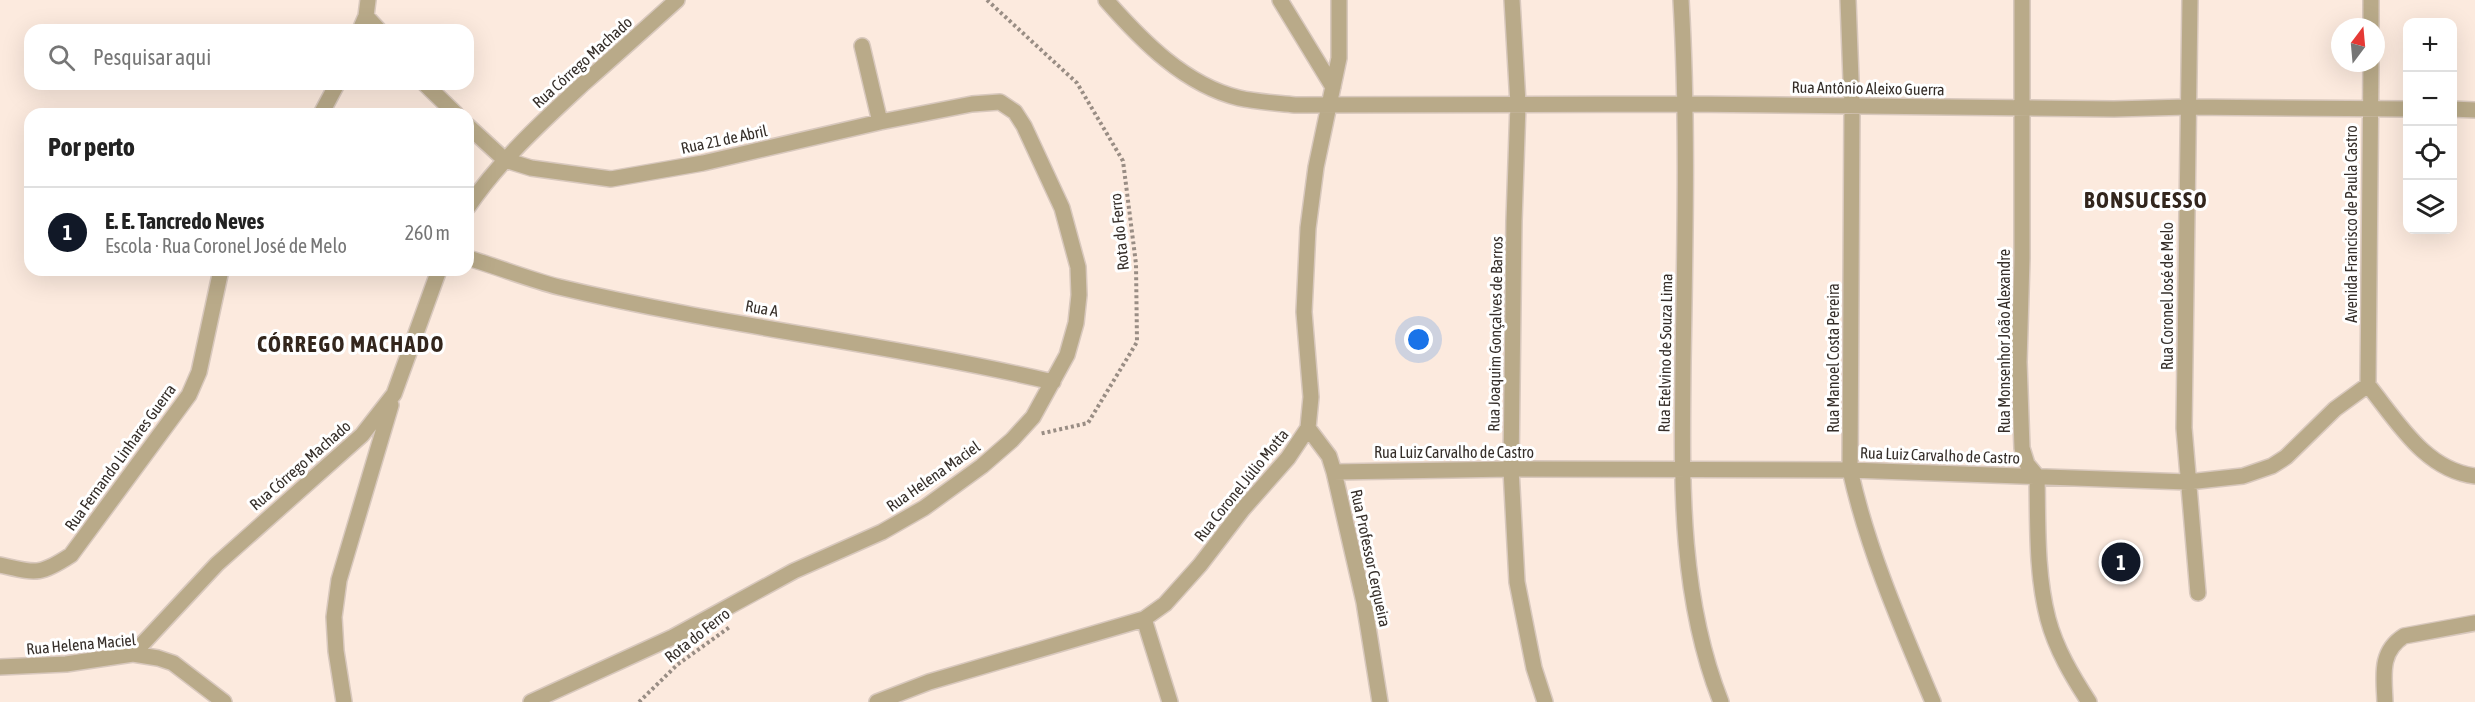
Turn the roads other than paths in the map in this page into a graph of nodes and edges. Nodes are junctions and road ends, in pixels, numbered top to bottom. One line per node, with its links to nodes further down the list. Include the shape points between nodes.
1 (677, 0): 32 (street, Rua Córrego Machado)
2 (1106, 0): 20 (street, Rua Antônio Aleixo Guerra, via 1131,29 1181,72 1218,91 1295,105)
3 (1280, 0): 14 (street)
4 (1339, 0): 14 (street, Rua Coronel Júlio Motta, via 1339,58)
5 (1512, 0): 18 (street, Rua Joaquim Gonçalves de Barros)
6 (1681, 0): 19 (street, Rua Etelvino de Souza Lima)
7 (1848, 0): 21 (street, Rua Manoel Costa Pereira)
8 (2022, 0): 22 (street, Rua Monsenhor João Alexandre)
9 (2190, 0): 23 (street, Rua Coronel José de Melo)
10 (2371, 0): 11 (street)
11 (2371, 18)
12 (862, 46): 30 (street)
13 (2371, 72): 26 (street, Avenida Francisco de Paula Castro)
14 (1333, 87): 20 (street, Rua Coronel Júlio Motta)
15 (334, 90): 24 (street)
16 (431, 90): 25 (street)
17 (1000, 102): 30 (street, Rua 21 de Abril); 37 (street, Rua Helena Maciel, via 1015,112 1024,126 1062,208 1078,267 1076,323 1067,355)
18 (1518, 104): 19 (street, Rua Antônio Aleixo Guerra); 20 (street, Rua Antônio Aleixo Guerra); 41 (street, Rua Joaquim Gonçalves de Barros)
19 (1685, 104): 21 (street, Rua Antônio Aleixo Guerra); 42 (street, Rua Etelvino de Souza Lima)
20 (1328, 105): 40 (street, Rua Coronel Júlio Motta, via 1308,228 1304,312 1311,397)
21 (1852, 106): 22 (street, Rua Antônio Aleixo Guerra); 43 (street, Rua Manoel Costa Pereira)
22 (2021, 107): 23 (street, Rua Antônio Aleixo Guerra); 45 (street, Rua Monsenhor João Alexandre, via 2022,448 2027,464)
23 (2187, 107): 26 (street, Rua Antônio Aleixo Guerra); 47 (street, Rua Coronel José de Melo, via 2184,428)
24 (324, 108)
25 (450, 108)
26 (2370, 109): 27 (street, Rua Antônio Aleixo Guerra); 38 (street, Avenida Francisco de Paula Castro)
27 (2403, 109)
28 (2457, 110): 29 (street)
29 (2475, 110)
30 (880, 122): 32 (street, Rua 21 de Abril, via 703,164 611,179 531,168)
31 (474, 132): 32 (street, Rua 21 de Abril)
32 (505, 160): 33 (street, Rua Córrego Machado)
33 (474, 198)
34 (474, 260): 37 (street, Rua A, via 556,286 661,309 962,361)
35 (220, 276): 48 (street, Rua Fernando Linhares Guerra, via 201,363 189,395 78,546 50,569 32,572)
36 (437, 276): 39 (street, Rua Córrego Machado)
37 (1053, 382): 56 (street, Rua Helena Maciel, via 1033,417 1012,440 934,501 882,532 794,571 673,637)
38 (2368, 385): 46 (street, via 2431,459 2459,474); 47 (street, Rua Luiz Carvalho de Castro, via 2272,466 2243,476)
39 (394, 394): 52 (street, Rua Córrego Machado, via 363,435 217,564); 55 (street, via 339,580 334,617)
40 (1308, 428): 44 (street, Rua Professor Cerqueira, via 1329,456); 50 (street, Rua Coronel Júlio Motta, via 1200,565 1165,604)
41 (1512, 469): 42 (street, Rua Luiz Carvalho de Castro); 44 (street, Rua Luiz Carvalho de Castro); 60 (street, Rua Joaquim Gonçalves de Barros, via 1517,582)
42 (1682, 470): 43 (street, Rua Luiz Carvalho de Castro); 61 (street, Rua Etelvino de Souza Lima, via 1684,543 1696,624 1707,669)
43 (1850, 470): 45 (street, Rua Luiz Carvalho de Castro); 62 (street, Rua Manoel Costa Pereira, via 1880,576)
44 (1334, 472): 59 (street, Rua Professor Cerqueira, via 1364,602)
45 (2037, 476): 47 (street, Rua Luiz Carvalho de Castro); 63 (street, Rua Monsenhor João Alexandre, via 2040,581 2048,621 2069,672)
46 (2475, 476)
47 (2188, 482): 49 (street, Rua Coronel José de Melo)
48 (0, 565)
49 (2198, 593)
50 (1144, 619): 57 (street, Rua Coronel Júlio Motta, via 928,682); 58 (street)
51 (2475, 623): 64 (street, via 2410,635 2395,642 2384,665)
52 (133, 654): 53 (street, Rua Helena Maciel, via 66,664); 54 (street, Rua Helena Maciel, via 173,663)
53 (0, 667)
54 (224, 702)
55 (344, 702)
56 (531, 702)
57 (877, 702)
58 (1170, 702)
59 (1380, 702)
60 (1545, 702)
61 (1721, 702)
62 (1933, 702)
63 (2089, 702)
64 (2385, 702)

